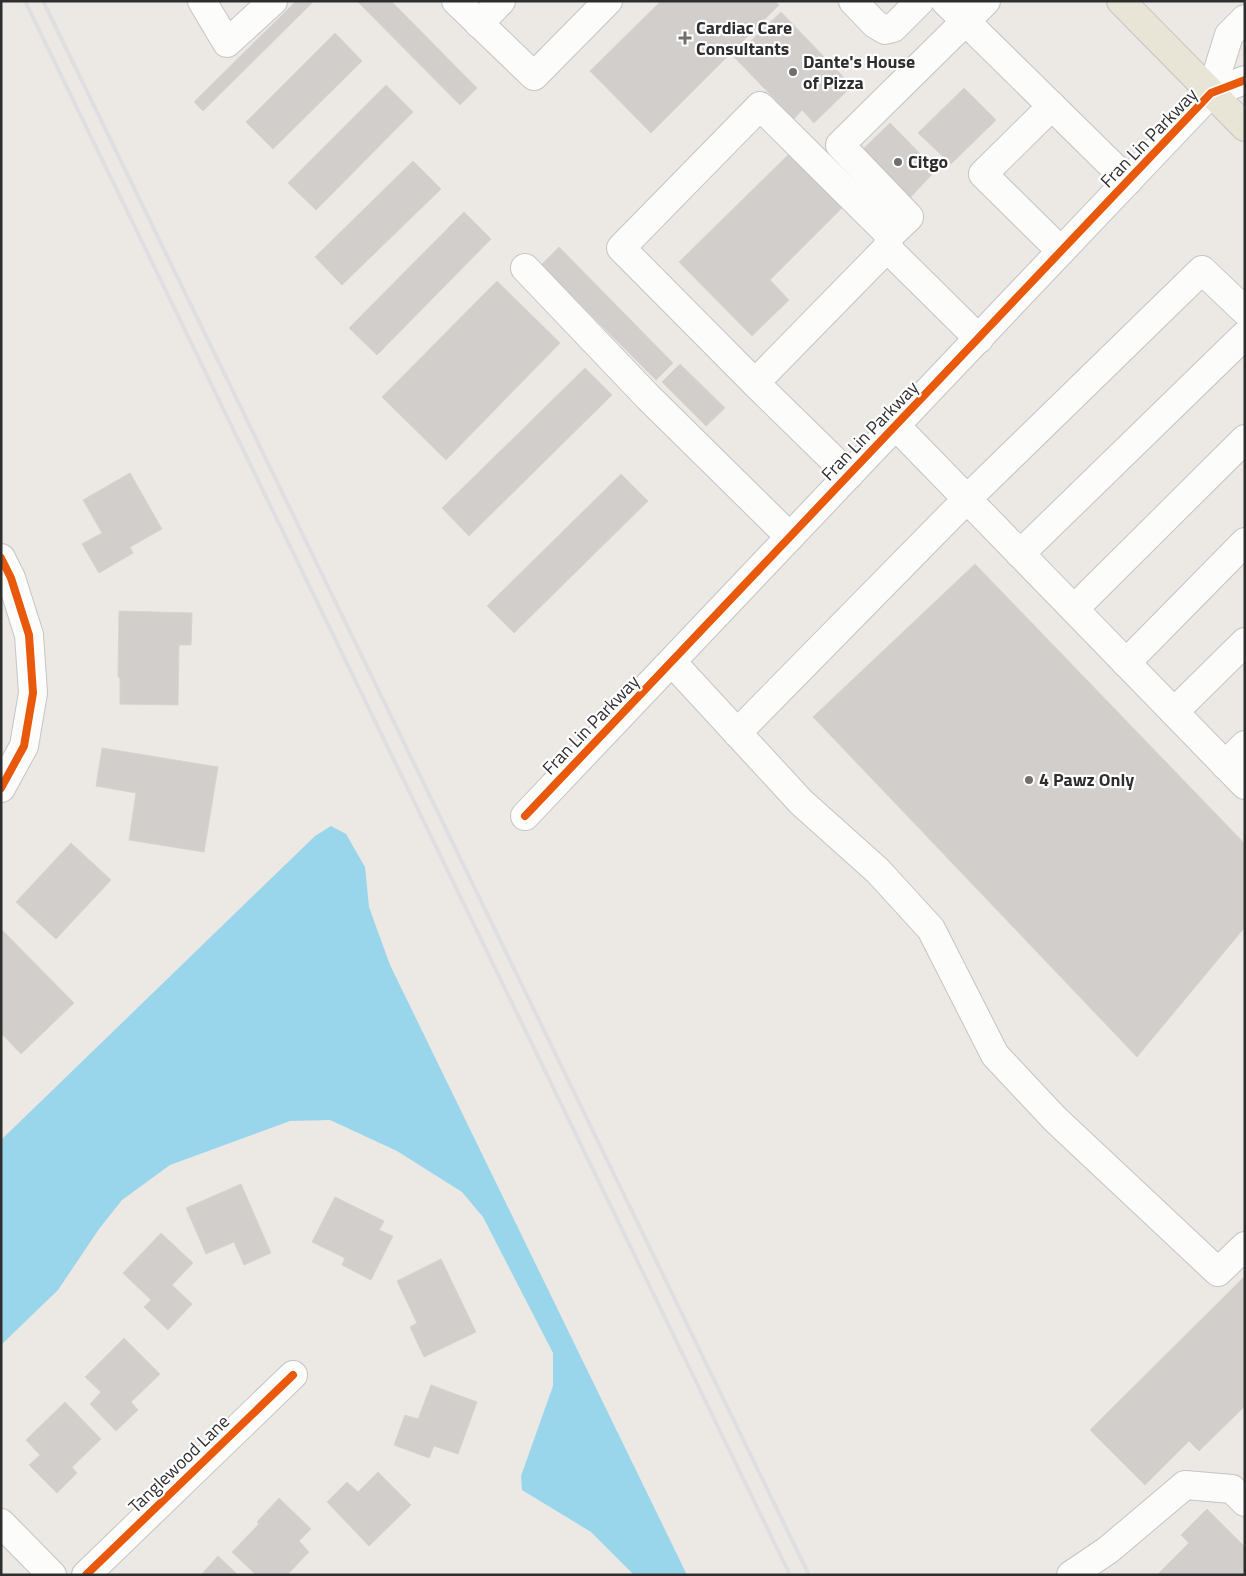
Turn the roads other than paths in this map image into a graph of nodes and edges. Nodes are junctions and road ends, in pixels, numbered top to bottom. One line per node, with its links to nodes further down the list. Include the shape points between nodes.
1 (202, 1): 2 (street, via 227,43)
2 (273, 1)
3 (456, 1): 13 (street)
4 (502, 1): 13 (street)
5 (608, 1): 13 (street, via 534,76)
6 (853, 1): 7 (street, via 885,30 893,28)
7 (920, 1)
8 (945, 1): 12 (street)
9 (986, 1): 12 (street)
10 (1121, 1): 15 (main road)
11 (1245, 19): 15 (street, Fran Lin Parkway, via 1229,35)
12 (966, 21): 16 (street); 19 (street, via 840,145 909,217)
13 (479, 24)
14 (1245, 80): 15 (street, Fran Lin Parkway)
15 (1211, 93): 17 (main road); 18 (street, Fran Lin Parkway)
16 (1052, 106): 18 (street); 20 (street, via 983,174)
17 (1245, 127)
18 (1128, 181): 20 (street, Fran Lin Parkway)
19 (888, 242): 24 (street); 25 (street); 25 (street, via 760,106 621,248)
20 (1061, 251): 24 (street, Fran Lin Parkway)
21 (525, 268): 30 (street, via 648,397)
22 (1245, 311): 29 (street, via 1202,270)
23 (1245, 335): 32 (street)
24 (979, 338): 26 (street, Fran Lin Parkway)
25 (755, 383): 28 (street)
26 (896, 426): 28 (street, Fran Lin Parkway); 29 (street)
27 (1245, 439): 34 (street)
28 (848, 475): 30 (street, Fran Lin Parkway)
29 (967, 499): 32 (street); 39 (street)
30 (790, 537): 36 (street, Fran Lin Parkway)
31 (1245, 542): 37 (street)
32 (1020, 554): 34 (street)
33 (1, 558): 43 (street, via 11,578 29,635 33,693 24,746)
34 (1074, 609): 37 (street)
35 (1245, 642): 38 (street)
36 (672, 662): 39 (street); 44 (street, Fran Lin Parkway)
37 (1126, 663): 38 (street)
38 (1174, 712): 41 (street)
39 (737, 733): 45 (street, via 801,802 878,871 931,929 995,1055 1055,1120 1218,1272)
40 (1245, 745): 41 (street)
41 (1225, 765): 42 (street)
42 (1245, 785)
43 (1, 788)
44 (525, 816)
45 (1245, 1246)
46 (293, 1375): 50 (street, Tanglewood Lane)
47 (1245, 1502): 51 (street, via 1232,1489 1185,1485 1108,1550)
48 (1, 1523): 49 (street)
49 (52, 1575)
50 (86, 1575)
51 (1071, 1575)

